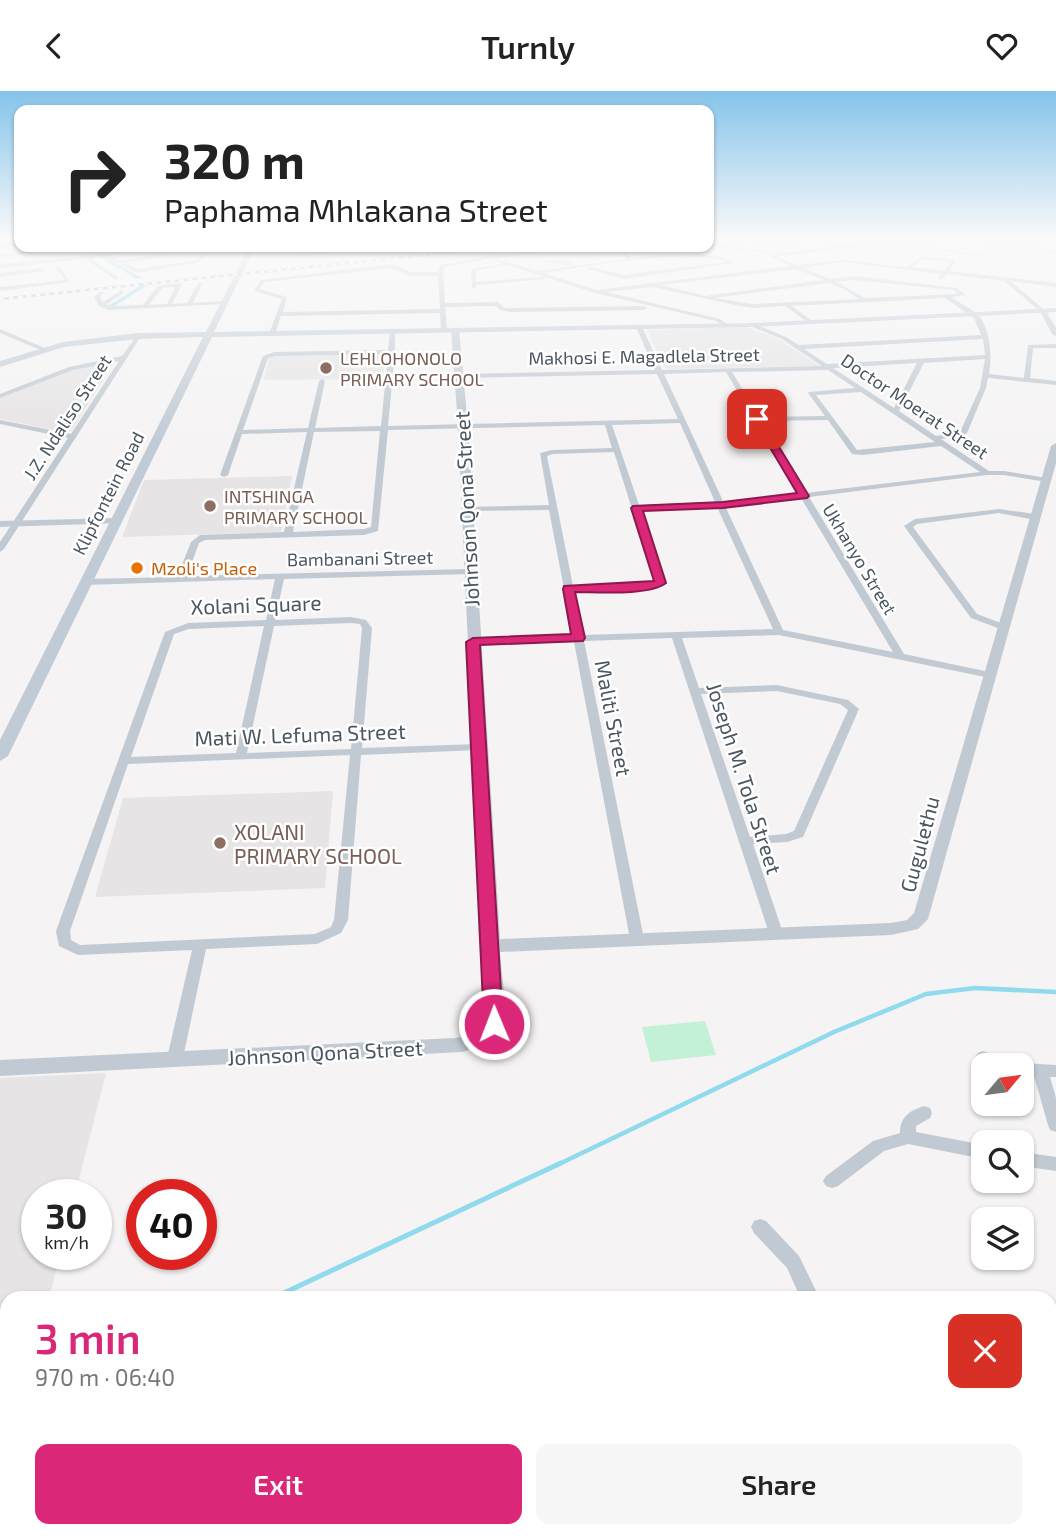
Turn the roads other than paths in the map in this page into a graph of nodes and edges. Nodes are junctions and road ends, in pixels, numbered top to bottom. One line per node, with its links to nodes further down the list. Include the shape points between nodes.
1 (105, 307): 2 (street)
2 (144, 307): 3 (street)
3 (150, 307)
4 (221, 307): 18 (main road, Klipfontein Road)
5 (282, 307): 15 (street)
6 (464, 307): 12 (street)
7 (501, 307): 8 (street)
8 (662, 307): 19 (street)
9 (789, 307): 17 (street)
10 (963, 307): 16 (street)
11 (1037, 307): 14 (street)
12 (443, 308): 15 (street); 22 (street)
13 (1056, 310): 14 (main road)
14 (1043, 312): 16 (main road); 27 (street)
15 (280, 314): 26 (street)
16 (975, 314): 17 (main road); 33 (street)
17 (810, 322): 20 (main road)
18 (212, 324): 29 (main road, Klipfontein Road); 31 (main road)
19 (725, 325): 20 (main road); 21 (main road)
20 (752, 325): 35 (street, Doctor Moerat Street)
21 (639, 327): 23 (main road); 44 (street)
22 (444, 329): 23 (main road); 25 (main road)
23 (456, 330): 45 (street, Johnson Qona Street)
24 (0, 331): 28 (street)
25 (393, 331): 26 (main road); 37 (street)
26 (272, 334): 29 (main road)
27 (1056, 334)
28 (10, 335): 32 (street); 36 (street)
29 (206, 335): 31 (main road); 78 (main road, Klipfontein Road)
30 (138, 336): 31 (main road); 36 (main road); 39 (street, J.Z. Ndaliso Street)
31 (167, 336)
32 (0, 337)
33 (986, 337): 35 (street); 38 (street)
34 (1056, 346): 47 (street, via 1030,346)
35 (797, 347): 42 (street, Doctor Moerat Street)
36 (44, 350): 41 (main road)
37 (392, 352): 61 (street); 63 (street, via 267,355)
38 (989, 357): 40 (street, Makhosi E. Magadlela Street); 46 (street)
39 (123, 358): 51 (street, via 71,367); 64 (street, J.Z. Ndaliso Street)
40 (922, 361): 42 (street, Makhosi E. Magadlela Street); 52 (street)
41 (0, 363)
42 (828, 367): 43 (street, Makhosi E. Magadlela Street); 50 (street, Doctor Moerat Street)
43 (728, 370): 44 (street, Makhosi E. Magadlela Street); 54 (street, Ukhanyo Street)
44 (660, 372): 45 (street, Makhosi E. Magadlela Street); 55 (street)
45 (459, 376): 59 (street, Johnson Qona Street)
46 (987, 376): 47 (street); 65 (street, via 963,433)
47 (1027, 380): 49 (street)
48 (322, 381): 62 (street)
49 (1056, 383)
50 (863, 390): 52 (street, Doctor Moerat Street); 53 (street, via 813,392)
51 (0, 396)
52 (896, 411): 65 (street, Doctor Moerat Street)
53 (829, 418): 54 (street); 66 (street, via 857,453)
54 (757, 419): 72 (street, Ukhanyo Street)
55 (683, 421): 57 (street); 73 (street)
56 (0, 422): 58 (street)
57 (608, 423): 59 (street); 68 (street)
58 (10, 424): 60 (street); 64 (street)
59 (463, 426): 61 (street); 76 (street, Johnson Qona Street)
60 (0, 428)
61 (385, 428): 62 (street); 81 (street, via 375,529)
62 (313, 430): 63 (street); 81 (street)
63 (239, 432): 70 (street)
64 (73, 437): 80 (street, J.Z. Ndaliso Street)
65 (935, 438): 66 (street, Doctor Moerat Street)
66 (944, 443): 69 (street, Doctor Moerat Street)
67 (1056, 446): 71 (street, Gugulethu)
68 (617, 450): 74 (street, Maliti Street, via 545,454); 75 (street)
69 (987, 473): 71 (street); 72 (street)
70 (224, 475)
71 (1050, 475): 77 (street, Gugulethu)
72 (803, 496): 73 (street); 94 (street, Ukhanyo Street)
73 (723, 505): 75 (street); 90 (street)
74 (553, 507): 76 (street); 87 (street, Maliti Street)
75 (636, 508): 87 (street, via 660,583)
76 (467, 509): 83 (street, Johnson Qona Street)
77 (1035, 517): 89 (street, Gugulethu); 89 (street, via 997,511 908,525 974,616)
78 (117, 521): 80 (street); 86 (main road, Klipfontein Road)
79 (0, 524): 80 (street)
80 (17, 524): 82 (street, J.Z. Ndaliso Street)
81 (288, 534): 85 (street, via 198,539)
82 (0, 549)
83 (469, 571): 84 (street, Bambanani Street); 93 (street, Johnson Qona Street)
84 (280, 576): 85 (street, Bambanani Street); 88 (street)
85 (181, 579): 86 (street, Bambanani Street)
86 (85, 582): 100 (main road, Klipfontein Road)
87 (569, 589): 92 (street, Maliti Street)
88 (268, 623): 98 (street, Xolani Square, via 351,620 366,625); 99 (street); 101 (street, Xolani Square, via 188,625 170,632)
89 (1003, 627): 95 (street, Gugulethu)
90 (779, 632): 91 (street); 94 (street)
91 (676, 635): 92 (street); 96 (street, Joseph M. Tola Street)
92 (578, 638): 93 (street); 104 (street, Maliti Street)
93 (473, 642): 97 (street, Johnson Qona Street)
94 (900, 656): 95 (street)
95 (990, 675): 103 (street, Gugulethu, via 919,919 891,929)
96 (696, 691): 102 (street, Joseph M. Tola Street); 102 (street, via 777,688 844,702 854,709 799,834)
97 (478, 747): 98 (street, Mati W. Lefuma Street); 106 (street, Johnson Qona Street)
98 (356, 752): 99 (street, Mati W. Lefuma Street); 105 (street, Xolani Square, via 337,930 317,939)
99 (241, 755): 101 (street, Mati W. Lefuma Street)
100 (0, 756)
101 (123, 761): 105 (street, Xolani Square, via 63,932 64,943 78,950)
102 (745, 841): 103 (street, Joseph M. Tola Street)
103 (776, 933): 104 (street, Gugulethu)
104 (637, 939): 106 (street, Gugulethu)
105 (200, 945): 107 (street)
106 (490, 946): 107 (street, Johnson Qona Street, via 494,1024 470,1044)
107 (175, 1058): 108 (street, Johnson Qona Street)
108 (0, 1068)
109 (1048, 1071): 111 (street)
110 (924, 1113): 112 (street, via 908,1123)
111 (1056, 1125)
112 (908, 1137): 113 (street); 116 (street, via 879,1146)
113 (971, 1149)
114 (1034, 1161): 115 (street)
115 (1056, 1164)
116 (832, 1181)
117 (760, 1227): 118 (street, via 793,1262)
118 (807, 1291)

